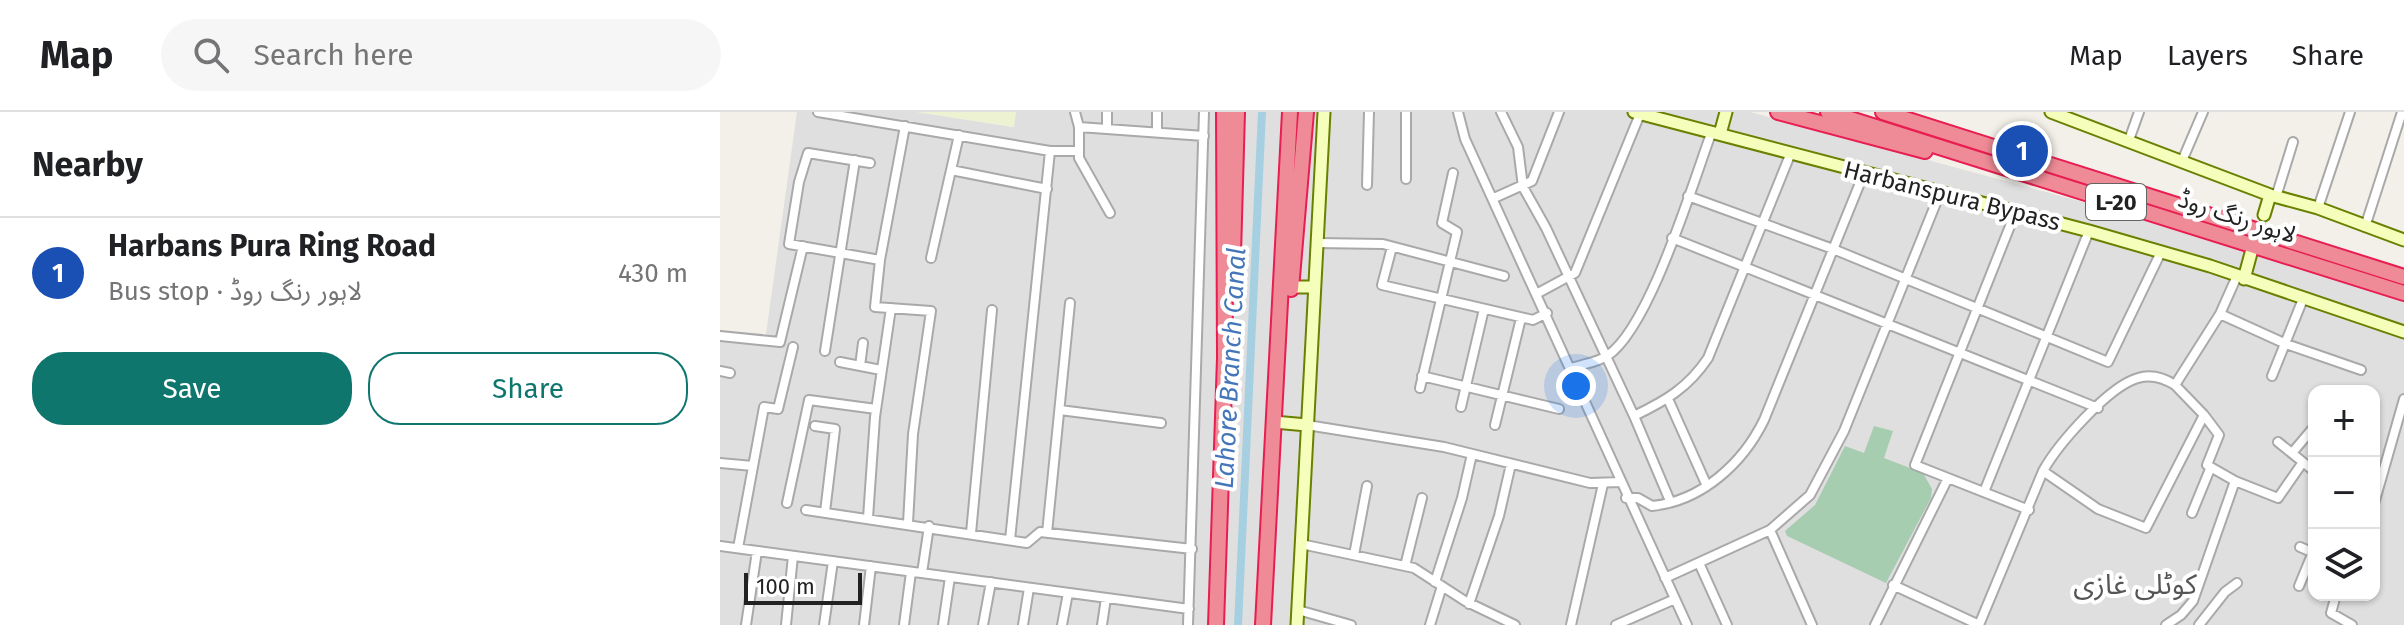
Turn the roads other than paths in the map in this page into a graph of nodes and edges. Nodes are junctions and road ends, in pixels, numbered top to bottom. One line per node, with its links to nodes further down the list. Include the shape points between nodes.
1 (818, 112): 28 (street)
2 (1075, 112): 29 (street)
3 (1107, 112): 30 (street)
4 (1157, 112): 31 (street)
5 (1204, 112): 34 (street)
6 (1224, 112): 44 (highway)
7 (1237, 112): 109 (highway)
8 (1290, 112): 97 (highway)
9 (1306, 112): 83 (highway)
10 (1324, 112): 67 (street)
11 (1369, 112): 51 (street)
12 (1406, 112): 50 (street)
13 (1458, 112): 57 (street)
14 (1501, 112): 52 (street, via 1518,147)
15 (1559, 112): 52 (street, via 1532,181)
16 (1726, 112): 32 (street)
17 (1778, 112): 46 (highway)
18 (1828, 112): 46 (highway, لاہور رنگ روڈ / L-20)
19 (1883, 112): 40 (highway, لاہور رنگ روڈ / L-20)
20 (1912, 112): 40 (highway)
21 (2051, 112): 27 (street)
22 (2139, 112): 35 (street)
23 (2203, 112): 42 (street)
24 (2350, 112): 58 (street)
25 (2402, 112): 63 (street)
26 (1637, 113): 32 (street, Harbanspura Bypass); 81 (street)
27 (2066, 114): 35 (street)
28 (905, 126): 33 (street); 75 (street)
29 (1079, 127): 30 (street); 38 (street)
30 (1107, 128): 31 (street)
31 (1157, 131): 34 (street)
32 (1716, 132): 39 (street, Harbanspura Bypass); 55 (street)
33 (959, 135): 37 (street); 45 (street)
34 (1204, 136): 47 (street)
35 (2129, 140): 42 (street)
36 (2293, 142): 56 (street)
37 (1050, 151): 38 (street); 53 (street)
38 (1078, 151): 60 (street)
39 (1790, 155): 49 (street, Harbanspura Bypass); 62 (street)
40 (2021, 156): 80 (highway, لاہور رنگ روڈ / L-20)
41 (855, 160): 43 (street); 68 (street, via 808,153 789,244); 71 (street)
42 (2182, 161): 56 (street)
43 (870, 163)
44 (1223, 169): 47 (street); 109 (highway)
45 (951, 170): 53 (street); 74 (street)
46 (2015, 171): 86 (highway, لاہور رنگ روڈ / L-20)
47 (1204, 172): 176 (street)
48 (1453, 173): 76 (street, via 1442,218 1456,229)
49 (1864, 173): 54 (street, Harbanspura Bypass); 70 (street)
50 (1406, 179)
51 (1367, 185)
52 (1523, 187): 57 (street); 81 (street)
53 (1047, 189): 171 (street)
54 (1940, 193): 59 (street, Harbanspura Bypass); 82 (street)
55 (1688, 196): 62 (street); 65 (street)
56 (2273, 196): 58 (street); 61 (street)
57 (1494, 198): 85 (street)
58 (2318, 208): 63 (street)
59 (2016, 211): 64 (street, Harbanspura Bypass); 92 (street)
60 (1110, 213)
61 (2264, 215)
62 (1764, 224): 70 (street); 77 (street)
63 (2365, 227): 66 (street)
64 (2089, 231): 72 (street, Harbanspura Bypass); 102 (street)
65 (1672, 238): 77 (street); 108 (street, via 1644,306)
66 (2404, 240)
67 (1317, 243): 69 (street); 84 (street)
68 (803, 246): 71 (street); 101 (street, via 780,342)
69 (1392, 247): 76 (street); 89 (street, via 1382,285)
70 (1833, 249): 82 (street); 87 (street)
71 (839, 252): 75 (street); 106 (street)
72 (2161, 252): 79 (street, Harbanspura Bypass); 102 (street, via 2108,362)
73 (2251, 253): 79 (street)
74 (931, 258)
75 (880, 260): 91 (street, via 875,307)
76 (1450, 260): 78 (street); 89 (street)
77 (1745, 266): 87 (street); 124 (street, via 1708,358 1694,379)
78 (1504, 276)
79 (2241, 277): 88 (street, Harbanspura Bypass); 96 (street)
80 (2404, 277)
81 (1569, 278): 85 (street); 108 (street)
82 (1904, 279): 92 (street); 99 (street)
83 (1291, 287): 84 (street); 97 (highway)
84 (1314, 287): 135 (street)
85 (1538, 293): 95 (street)
86 (2404, 293)
87 (1815, 294): 99 (street); 155 (street, via 1755,438 1739,460)
88 (2303, 299): 100 (street, Harbanspura Bypass); 104 (street)
89 (1441, 300): 93 (street); 117 (street)
90 (1070, 303): 130 (street)
91 (891, 308): 113 (street); 166 (street, via 931,311 913,434)
92 (1976, 308): 102 (street); 107 (street)
93 (1484, 309): 98 (street); 121 (street)
94 (992, 310): 169 (street)
95 (1547, 313): 98 (street, via 1533,320); 112 (street)
96 (2220, 314): 104 (street); 120 (street)
97 (1281, 316): 133 (highway)
98 (1521, 318): 123 (street)
99 (1886, 323): 107 (street); 168 (street, via 1844,431 1815,486 1798,509)
100 (2404, 332)
101 (720, 336)
102 (2045, 337): 119 (street)
103 (863, 343): 111 (street)
104 (2286, 344): 114 (street); 118 (street)
105 (793, 347): 145 (street, via 778,409 764,407)
106 (825, 351)
107 (1959, 353): 119 (street); 149 (street, via 1915,465)
108 (1607, 356): 112 (street); 132 (street)
109 (1225, 358): 216 (highway)
110 (840, 362): 111 (street)
111 (860, 366): 113 (street)
112 (1572, 368): 151 (street)
113 (881, 370): 128 (street)
114 (2361, 370)
115 (720, 371): 116 (street)
116 (730, 373)
117 (1422, 376): 121 (street); 122 (street)
118 (2272, 376)
119 (2029, 379): 127 (street); 156 (street)
120 (2175, 385): 127 (street, via 2157,377 2134,379); 131 (street)
121 (1465, 386): 123 (street); 126 (street)
122 (1420, 388)
123 (1502, 395): 129 (street); 136 (street)
124 (1668, 399): 132 (street); 155 (street)
125 (2404, 399): 152 (street)
126 (1461, 407)
127 (2098, 408): 148 (street, via 2064,440)
128 (876, 409): 160 (street, via 809,400); 165 (street)
129 (1559, 409)
130 (1060, 410): 134 (street); 170 (street)
131 (2204, 415): 147 (street, via 2219,435); 148 (street, via 2146,528 2098,509)
132 (1634, 416): 159 (street)
133 (1274, 422): 135 (street); 217 (highway)
134 (1161, 423)
135 (1307, 425): 141 (street); 172 (street)
136 (1495, 425)
137 (815, 426): 163 (street, via 835,429)
138 (2308, 434): 140 (street)
139 (2278, 442): 140 (street)
140 (2292, 453): 142 (street)
141 (1472, 454): 144 (street); 192 (street)
142 (2303, 462): 146 (street); 150 (street, via 2278,498)
143 (720, 463): 145 (street)
144 (1511, 464): 153 (street); 200 (street)
145 (753, 466): 175 (street)
146 (2308, 466)
147 (2210, 469): 150 (street); 164 (street)
148 (2043, 471): 162 (street)
149 (1948, 478): 156 (street); 193 (street)
150 (2235, 481): 203 (street, via 2193,601)
151 (1621, 482): 153 (street); 158 (street)
152 (2380, 483)
153 (1603, 484): 222 (street)
154 (1367, 486): 179 (street)
155 (1707, 486): 159 (street)
156 (1984, 492): 162 (street)
157 (1422, 498): 185 (street)
158 (1626, 498): 159 (street, via 1652,506); 189 (street)
159 (1670, 501)
160 (787, 503)
161 (806, 510): 163 (street)
162 (2029, 510): 204 (street)
163 (825, 512): 165 (street)
164 (2192, 513)
165 (868, 518): 166 (street)
166 (908, 523): 167 (street)
167 (929, 526): 169 (street); 187 (street)
168 (1770, 530): 182 (street); 226 (street)
169 (971, 533): 171 (street)
170 (1047, 533): 171 (street, via 1034,534 1027,543); 176 (street)
171 (1010, 540)
172 (1301, 544): 179 (street); 202 (street)
173 (720, 546): 175 (street)
174 (2300, 547): 177 (street)
175 (738, 548): 178 (street)
176 (1192, 549): 201 (street)
177 (2308, 550)
178 (757, 551): 180 (street); 205 (street)
179 (1354, 555): 185 (street)
180 (793, 556): 181 (street); 206 (street)
181 (833, 561): 184 (street); 207 (street)
182 (1699, 563): 189 (street); 225 (street)
183 (2308, 564): 194 (street)
184 (871, 566): 186 (street); 208 (street)
185 (1405, 566): 192 (street)
186 (911, 572): 187 (street); 209 (street)
187 (922, 573): 188 (street)
188 (950, 577): 190 (street); 210 (street)
189 (1665, 578): 198 (street)
190 (991, 582): 195 (street); 211 (street)
191 (2237, 583): 229 (street)
192 (1438, 584): 200 (street); 220 (street)
193 (1893, 585): 204 (street); 227 (street)
194 (2299, 586)
195 (1029, 588): 196 (street); 212 (street)
196 (1068, 593): 197 (street); 213 (street)
197 (1106, 598): 201 (street); 214 (street)
198 (1675, 599): 223 (street); 224 (street)
199 (2334, 601): 230 (street, via 2331,613)
200 (1469, 604): 221 (street)
201 (1189, 609): 215 (street)
202 (1298, 610): 218 (street); 219 (street)
203 (2181, 615): 228 (street); 229 (street)
204 (1978, 624)
205 (746, 625)
206 (786, 625)
207 (824, 625)
208 (864, 625)
209 (904, 625)
210 (943, 625)
211 (983, 625)
212 (1023, 625)
213 (1062, 625)
214 (1102, 625)
215 (1188, 625)
216 (1216, 625)
217 (1263, 625)
218 (1297, 625)
219 (1351, 625)
220 (1430, 625)
221 (1515, 625)
222 (1571, 625)
223 (1616, 625)
224 (1687, 625)
225 (1727, 625)
226 (1812, 625)
227 (1875, 625)
228 (2166, 625)
229 (2199, 625)
230 (2352, 625)

